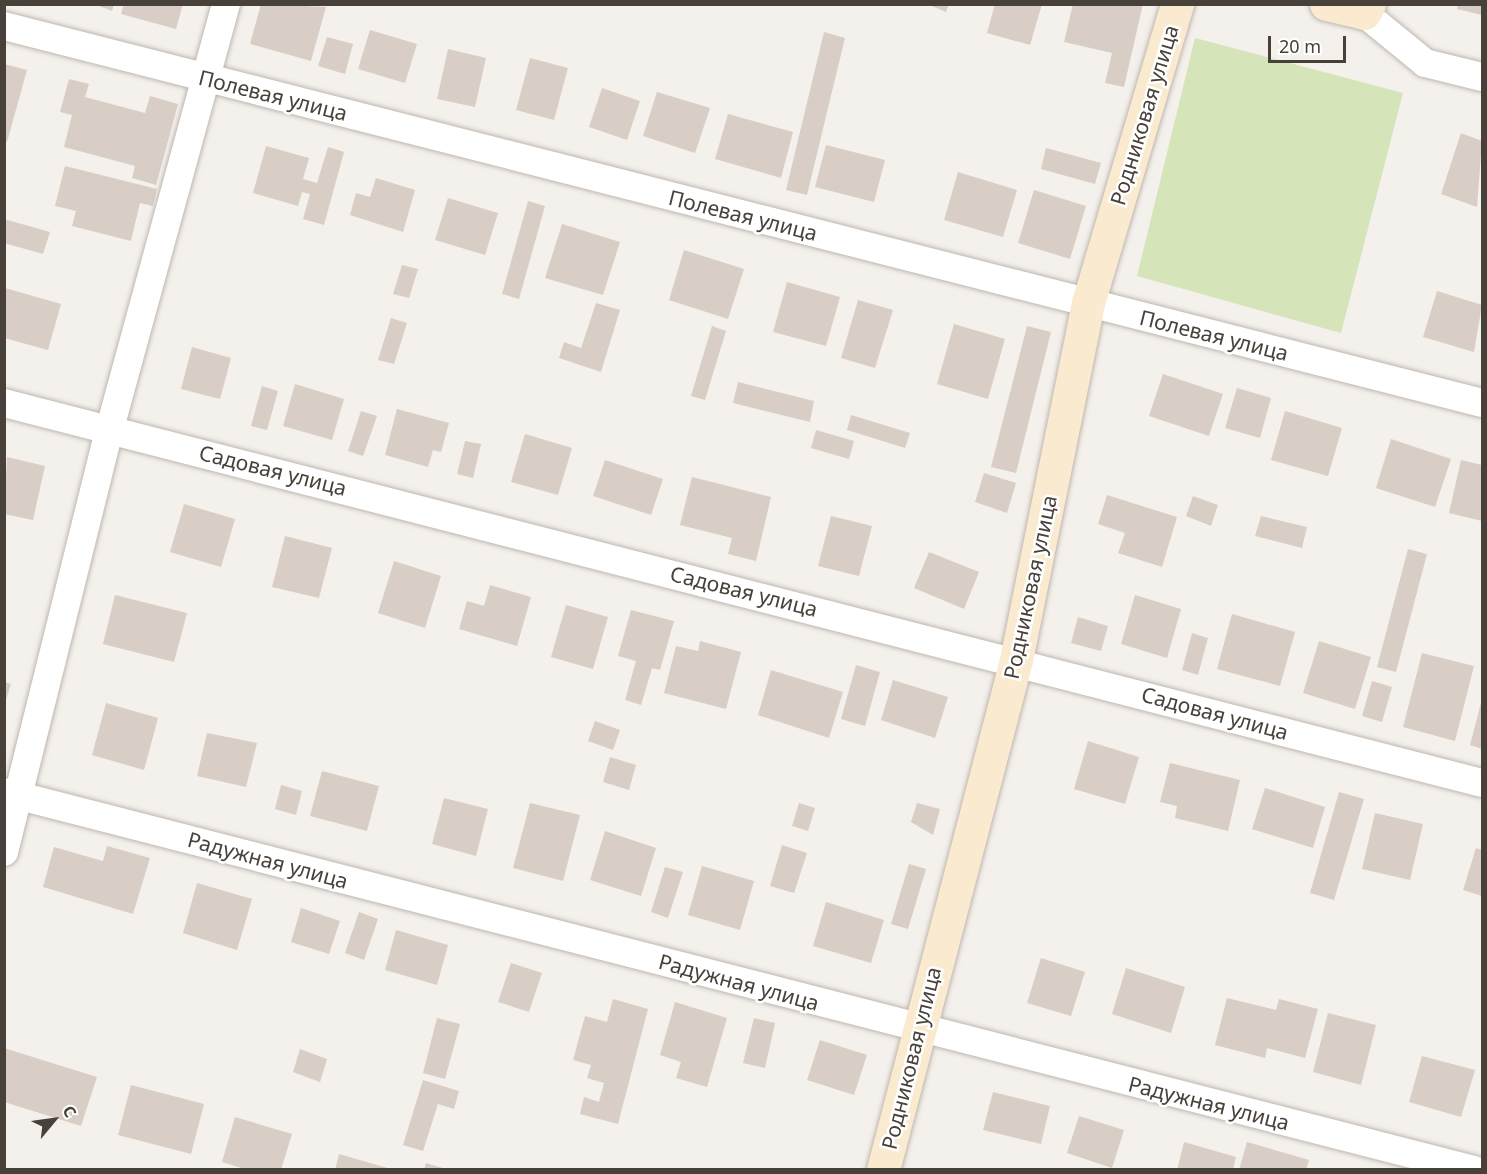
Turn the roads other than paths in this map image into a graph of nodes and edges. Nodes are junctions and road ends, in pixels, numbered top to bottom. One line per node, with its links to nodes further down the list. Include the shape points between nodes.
1 (226, 4): 7 (street)
2 (1177, 4): 8 (street, Родниковая улица)
3 (1326, 4): 4 (street)
4 (1366, 9): 6 (street, via 1425,63)
5 (4, 26): 7 (street, Полевая улица)
6 (1482, 77)
7 (205, 78): 8 (street, Полевая улица); 11 (street)
8 (1088, 303): 10 (street, Полевая улица); 12 (street, Родниковая улица)
9 (4, 403): 11 (street, Садовая улица)
10 (1482, 403)
11 (110, 428): 12 (street, Садовая улица); 14 (street)
12 (1016, 660): 13 (street, Садовая улица); 16 (street, Родниковая улица)
13 (1482, 783)
14 (12, 794): 15 (street); 16 (street, Радужная улица)
15 (4, 852)
16 (916, 1028): 17 (street, Родниковая улица); 18 (street, Радужная улица)
17 (883, 1170)
18 (1473, 1170)

